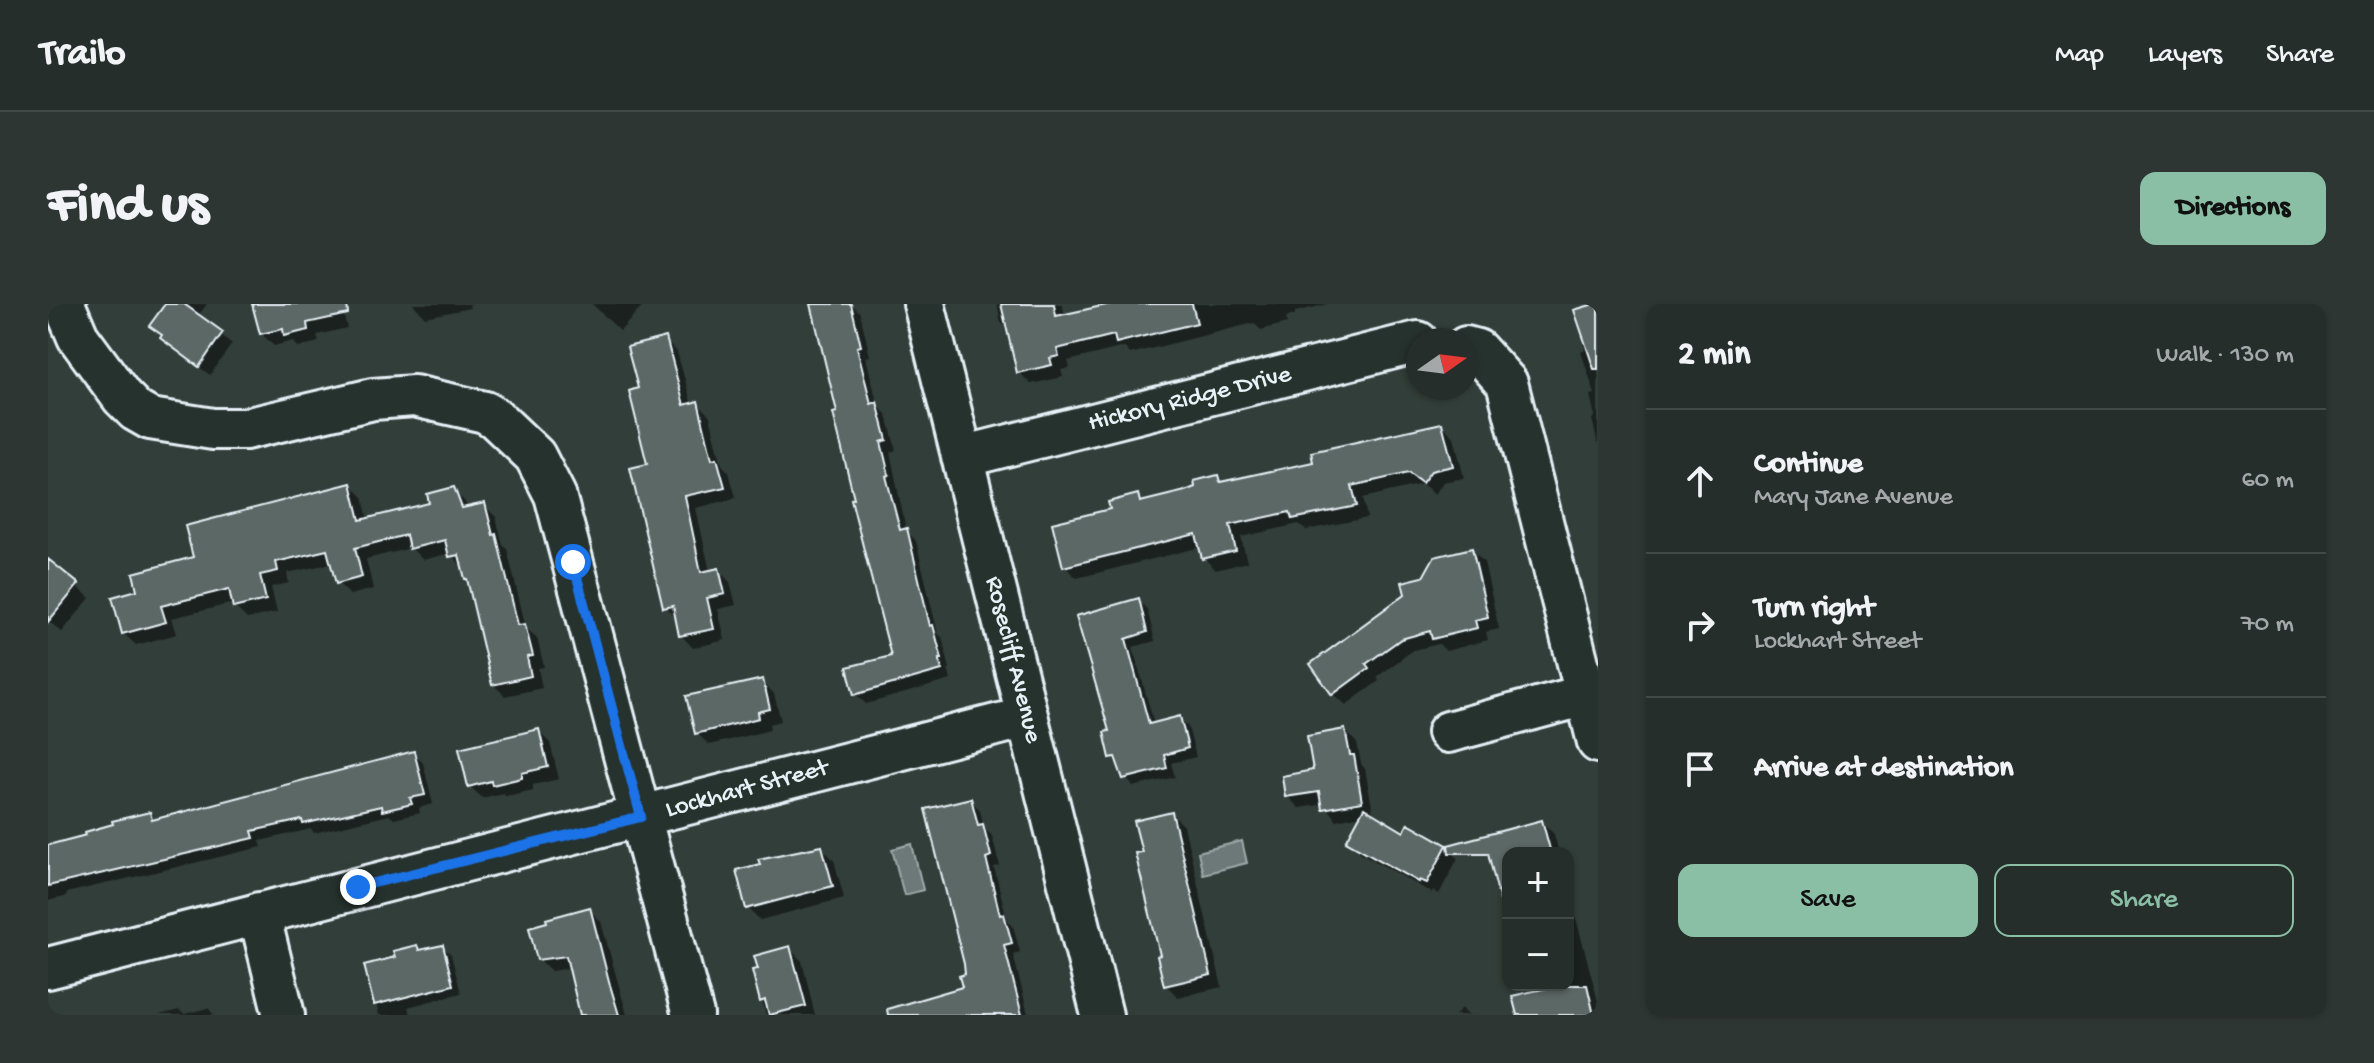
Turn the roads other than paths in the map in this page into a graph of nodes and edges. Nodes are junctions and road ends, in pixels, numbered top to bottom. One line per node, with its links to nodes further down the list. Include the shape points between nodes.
1 (64, 304): 10 (street, via 78,337 122,397 150,419 245,429 373,399 414,396 485,412 506,426 535,456 555,495)
2 (924, 304): 5 (street, Rosecliff Avenue)
3 (1406, 345): 5 (street, Hickory Ridge Drive)
4 (1478, 351): 6 (street, via 1507,383)
5 (962, 457): 7 (street, Rosecliff Avenue)
6 (1586, 695): 8 (street); 9 (street)
7 (1027, 717): 10 (street, Lockhart Street); 15 (street, Rosecliff Avenue)
8 (1448, 732)
9 (1598, 742)
10 (641, 817): 11 (street, Lockhart Street); 14 (street)
11 (259, 913): 12 (street, Lockhart Street); 13 (street)
12 (48, 968)
13 (284, 1015)
14 (693, 1015)
15 (1102, 1015)

